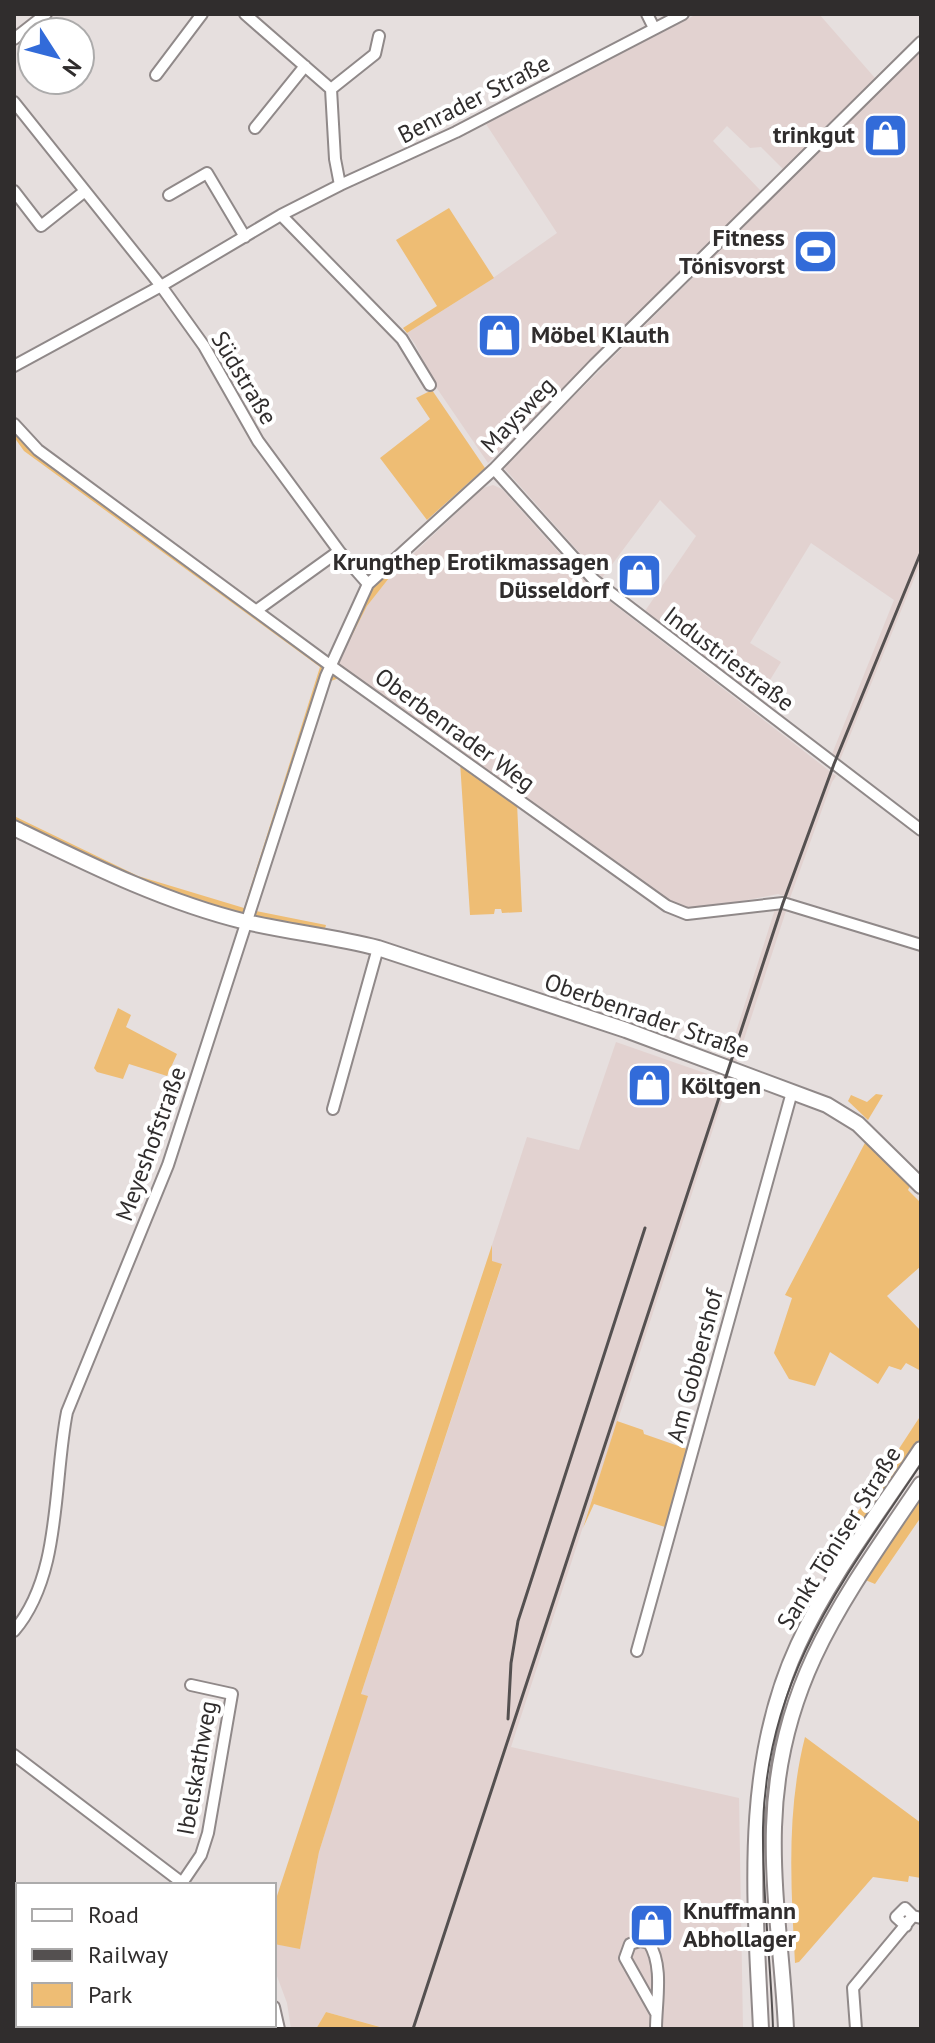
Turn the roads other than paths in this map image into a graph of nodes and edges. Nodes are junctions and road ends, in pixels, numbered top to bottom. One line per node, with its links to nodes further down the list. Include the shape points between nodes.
1 (46, 14): 8 (street)
2 (202, 14): 11 (street)
3 (245, 14): 10 (street)
4 (647, 14): 6 (street)
5 (683, 14): 6 (street, Benrader Straße)
6 (654, 28): 15 (street, Benrader Straße, via 431,145)
7 (379, 36): 12 (street, via 375,54)
8 (14, 39)
9 (921, 42): 25 (street, Maysweg)
10 (305, 66): 12 (street); 14 (street)
11 (156, 75)
12 (331, 89): 15 (street)
13 (14, 102): 17 (street, Südstraße)
14 (255, 128)
15 (340, 185): 19 (street, Benrader Straße)
16 (14, 191): 17 (street, via 41,226)
17 (85, 191): 21 (street, Südstraße)
18 (169, 195): 20 (street, via 207,173)
19 (281, 215): 20 (street, Benrader Straße); 23 (street, via 402,339)
20 (245, 237): 21 (street, Benrader Straße)
21 (161, 286): 22 (street, Benrader Straße); 26 (street, Südstraße, via 204,346 258,441)
22 (14, 366)
23 (430, 385)
24 (14, 424): 28 (street, Oberbenrader Weg, via 38,450)
25 (494, 469): 27 (street, Maysweg); 31 (street, Industriestraße, via 594,580)
26 (339, 551): 27 (street, Südstraße); 28 (street)
27 (368, 584): 29 (street, Maysweg)
28 (259, 609): 29 (street, Oberbenrader Weg)
29 (332, 662): 32 (street, Meyeshofstraße); 33 (street, Oberbenrader Weg, via 680,913 783,903)
30 (14, 828): 32 (main road, Oberbenrader Straße, via 128,884)
31 (921, 830)
32 (247, 922): 34 (main road, Oberbenrader Straße); 40 (street, Meyeshofstraße, via 168,1165 67,1412 49,1553 34,1603)
33 (921, 945)
34 (378, 948): 35 (main road, Oberbenrader Straße, via 626,1030); 36 (street)
35 (792, 1092): 37 (main road, Oberbenrader Straße, via 844,1113); 41 (street, Am Gobbershof)
36 (333, 1109)
37 (921, 1186)
38 (921, 1449): 49 (main road, Sankt Töniser Straße, via 810,1620 771,1719 756,1824)
39 (921, 1484): 50 (main road, Sankt Töniser Straße, via 818,1645 785,1741 774,1827)
40 (14, 1631)
41 (637, 1651)
42 (191, 1685): 45 (street, Ibelskathweg, via 232,1694 208,1833)
43 (14, 1755): 44 (street)
44 (182, 1883)
45 (184, 1883)
46 (913, 1920): 51 (street, via 853,1988)
47 (656, 2013): 47 (street, via 656,1954 649,1943 640,1941 630,1944 625,1958); 48 (street)
48 (656, 2029)
49 (761, 2029)
50 (786, 2029)
51 (856, 2029)

